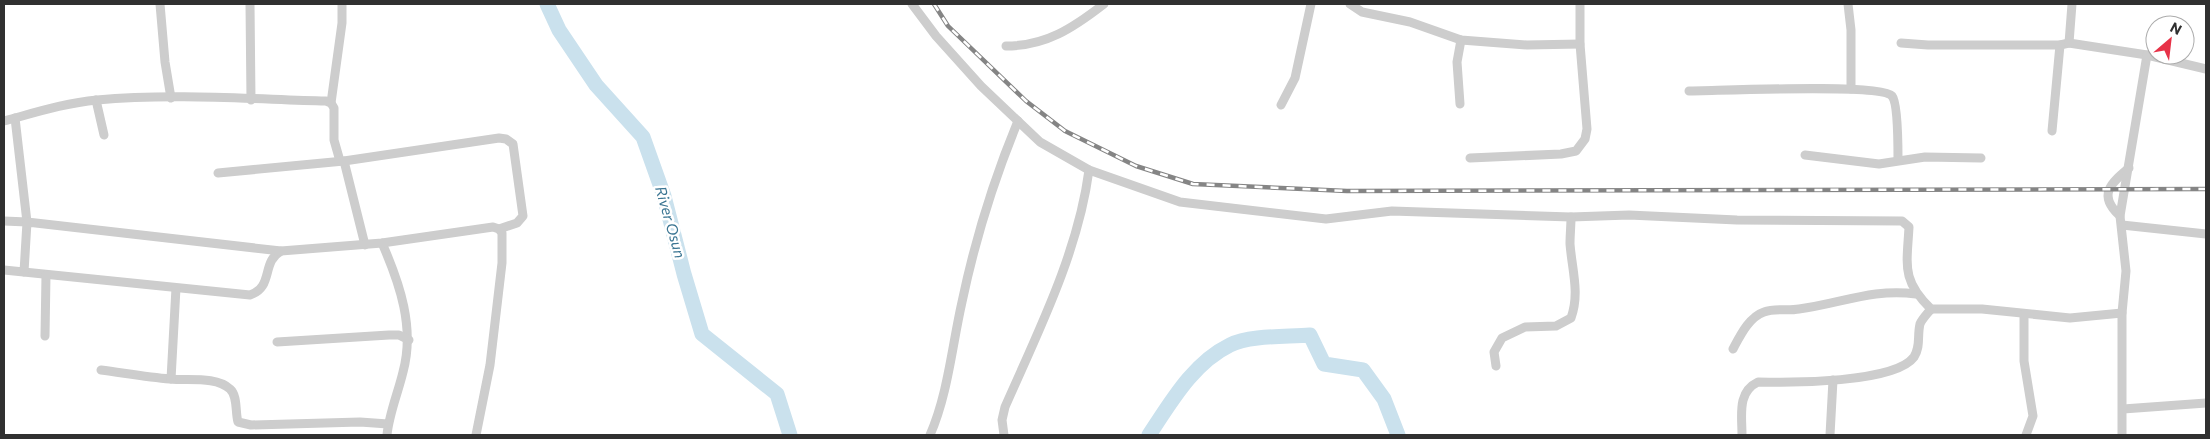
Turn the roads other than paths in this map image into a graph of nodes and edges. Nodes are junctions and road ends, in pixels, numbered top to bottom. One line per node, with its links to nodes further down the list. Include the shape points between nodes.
1 (160, 4): 22 (street)
2 (250, 4): 24 (street)
3 (342, 4): 25 (street)
4 (912, 4): 30 (street, via 981,86)
5 (1104, 4): 15 (street, via 1057,35 1027,46)
6 (1310, 4): 27 (street, via 1294,78)
7 (1350, 4): 11 (street, via 1362,12 1410,22)
8 (1580, 4): 13 (street)
9 (1848, 4): 20 (street)
10 (2072, 4): 14 (street)
11 (1461, 40): 13 (street, via 1527,45); 26 (street, via 1457,62)
12 (1901, 43): 14 (street)
13 (1580, 44): 34 (street, via 1587,129 1585,139 1576,151)
14 (2064, 44): 16 (street); 31 (street)
15 (1006, 46)
16 (2145, 55)
17 (2145, 65): 38 (street)
18 (2189, 65): 19 (street)
19 (2206, 69)
20 (1851, 89): 21 (street); 36 (street, via 1891,95)
21 (1689, 91)
22 (171, 98): 23 (street); 24 (street)
23 (96, 100): 28 (street); 32 (street)
24 (251, 100): 25 (street)
25 (332, 103): 37 (street, via 334,140)
26 (1460, 104)
27 (1282, 105)
28 (15, 118): 29 (street); 44 (street)
29 (4, 121)
30 (1018, 121): 39 (street, via 1040,142); 71 (street, via 1001,163 974,251)
31 (2052, 131)
32 (104, 135)
33 (1805, 155): 36 (street, via 1879,164)
34 (1470, 158)
35 (1981, 158): 36 (street)
36 (1898, 160)
37 (342, 161): 40 (street); 45 (street, via 506,139 513,144 523,216 517,223); 48 (street)
38 (2130, 168): 42 (street); 42 (street, via 2113,181 2109,190 2109,200)
39 (1089, 170): 41 (street, via 1180,202 1275,215 1326,219 1392,211); 72 (street, via 1085,199 1060,277 1004,407)
40 (218, 173)
41 (1571, 217): 54 (street, via 1628,215 1902,221 1909,227 1907,262 1909,280); 62 (street, via 1570,244 1575,279 1575,306 1571,318 1556,326 1525,327 1502,338 1494,352)
42 (2121, 220): 46 (street); 56 (street, via 2126,271)
43 (4, 221): 44 (street)
44 (27, 222): 49 (street); 51 (street)
45 (499, 229): 47 (street, via 465,230); 70 (street, via 502,233 502,263 490,365)
46 (2206, 234)
47 (382, 243): 48 (street); 59 (street, via 404,302)
48 (365, 245): 49 (street)
49 (281, 251): 53 (street, via 272,257 264,286 259,292 250,295)
50 (4, 270): 51 (street)
51 (24, 272): 52 (street)
52 (46, 275): 53 (street); 58 (street)
53 (176, 288): 64 (street)
54 (1916, 294): 55 (street); 61 (street, via 1893,291 1799,309 1764,312 1741,333)
55 (1932, 309): 57 (street, via 1982,309); 65 (street, via 1920,323 1920,345 1905,366)
56 (2122, 313): 57 (street, via 2070,318); 67 (street)
57 (2024, 314): 75 (street, via 2024,361 2033,416)
58 (45, 336)
59 (409, 340): 60 (street, via 399,335); 68 (street, via 404,371)
60 (277, 342)
61 (1733, 349)
62 (1496, 366)
63 (101, 370): 64 (street)
64 (172, 379): 68 (street, via 196,380 230,389 235,397 238,422 251,425)
65 (1833, 380): 73 (street, via 1758,382 1749,386 1742,405); 74 (street)
66 (2206, 403): 67 (street)
67 (2123, 409): 76 (street)
68 (388, 424): 69 (street)
69 (387, 435)
70 (476, 435)
71 (930, 435)
72 (1004, 435)
73 (1742, 435)
74 (1830, 435)
75 (2026, 435)
76 (2122, 435)

